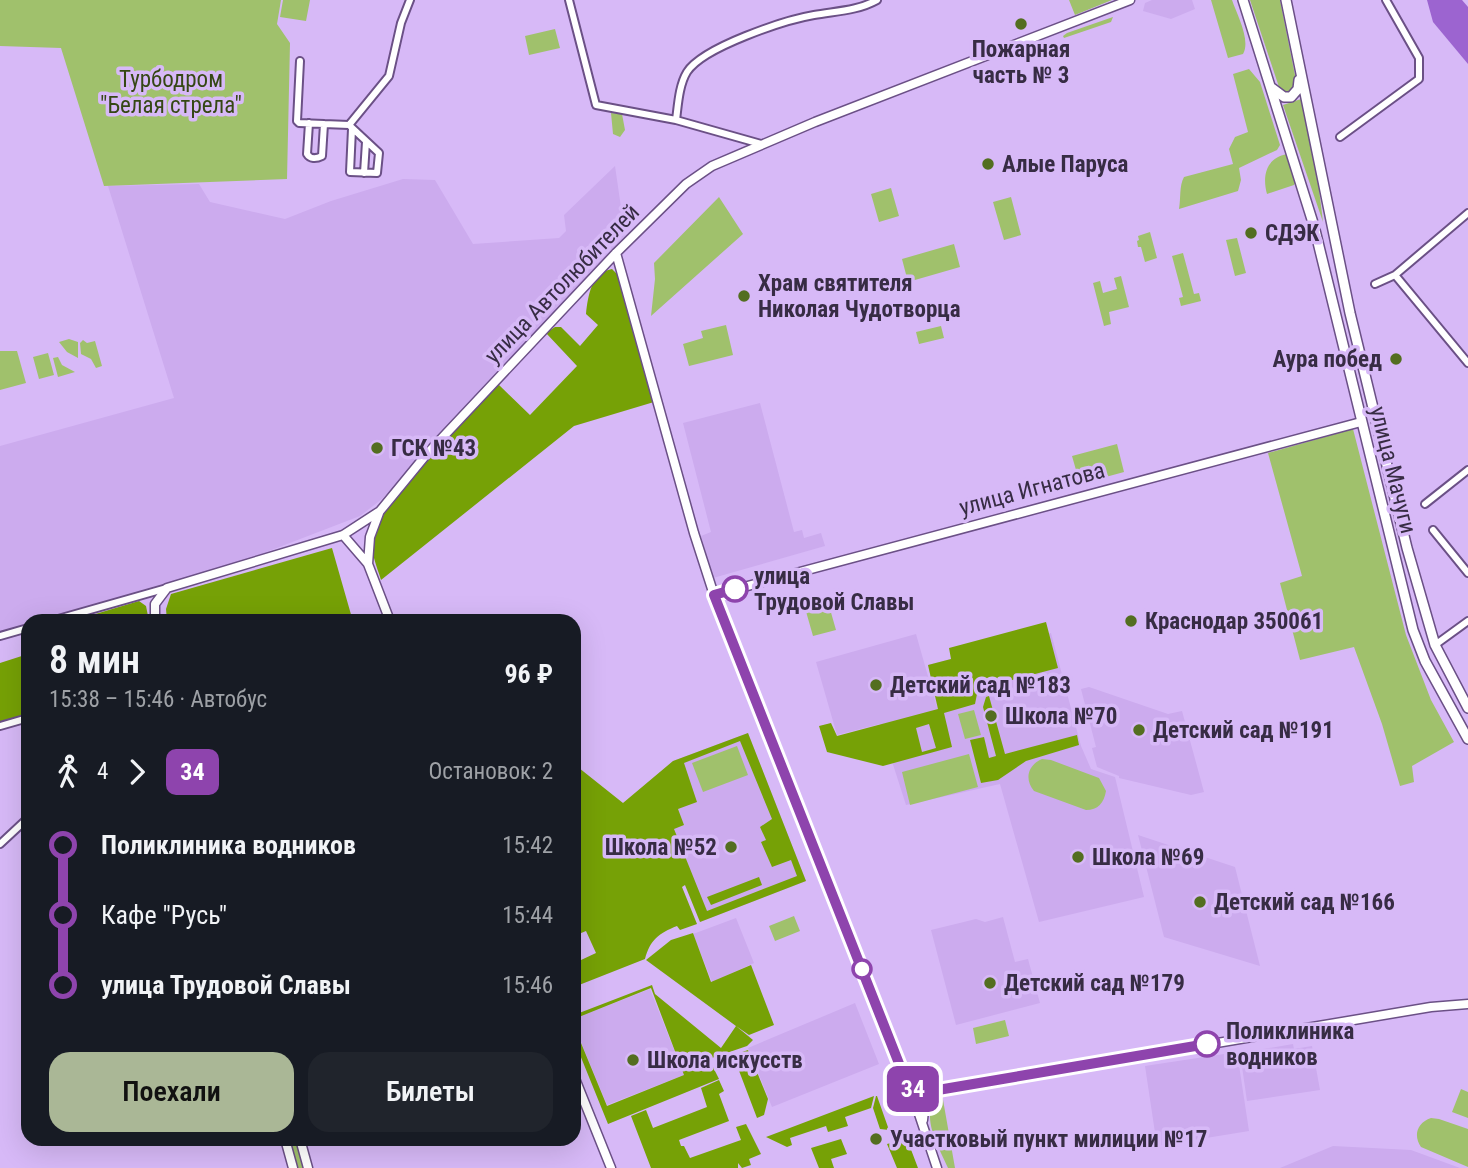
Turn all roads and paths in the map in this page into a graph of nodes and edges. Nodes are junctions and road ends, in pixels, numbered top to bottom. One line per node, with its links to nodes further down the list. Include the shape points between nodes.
1 (410, 0): 14 (street, via 390,76)
2 (569, 0): 11 (street, via 596,105)
3 (877, 0): 11 (street, via 859,9 787,22 735,41 696,62 684,78)
4 (1130, 0): 17 (street, улица Автолюбителей)
5 (1244, 0): 10 (main road, улица Мачуги)
6 (1286, 0): 9 (main road, улица Мачуги)
7 (1386, 0): 15 (street, via 1419,58 1419,79)
8 (300, 61): 12 (street, via 297,121)
9 (1299, 64): 10 (main road, via 1296,94 1284,97); 40 (main road, улица Мачуги, via 1350,313)
10 (1270, 87): 24 (main road, улица Мачуги, via 1314,226)
11 (676, 120): 17 (street)
12 (309, 124): 13 (street); 13 (street, via 307,153 317,158 322,156)
13 (324, 124): 14 (street)
14 (351, 127): 16 (street); 18 (street, via 350,172)
15 (1340, 137)
16 (366, 142): 18 (street); 18 (street, via 379,153 379,169)
17 (761, 144): 20 (street, улица Автолюбителей, via 712,166 686,184)
18 (364, 173)
19 (1468, 214): 21 (street)
20 (616, 253): 27 (street, улица Автолюбителей, via 426,455); 33 (street)
21 (1395, 275): 22 (street); 23 (street)
22 (1375, 284)
23 (1468, 363)
24 (1361, 422): 33 (street, улица Игнатова); 44 (main road, улица Мачуги, via 1413,630)
25 (1468, 470): 26 (street)
26 (1425, 504)
27 (380, 511): 29 (street, улица Автолюбителей); 30 (street, via 370,537)
28 (1433, 530): 31 (street)
29 (344, 535): 30 (street); 32 (street, улица Автолюбителей)
30 (368, 564): 36 (street)
31 (1468, 573)
32 (167, 588): 34 (street, улица Автолюбителей); 35 (street, via 155,604)
33 (714, 595): 48 (street)
34 (76, 614)
35 (155, 614)
36 (387, 614)
37 (1468, 621): 40 (street)
38 (21, 630): 39 (street)
39 (0, 636)
40 (1435, 645): 41 (main road, улица Мачуги)
41 (1468, 708)
42 (21, 720): 43 (street)
43 (0, 726)
44 (1468, 739)
45 (21, 824): 46 (street)
46 (0, 844)
47 (1468, 1004): 49 (street)
48 (904, 1076): 49 (street, via 914,1090); 51 (street)
49 (938, 1090): 51 (street, via 924,1110)
50 (581, 1093): 56 (street)
51 (925, 1130): 57 (street)
52 (287, 1146): 54 (street)
53 (302, 1146): 55 (street)
54 (293, 1168)
55 (307, 1168)
56 (611, 1168)
57 (937, 1168)

